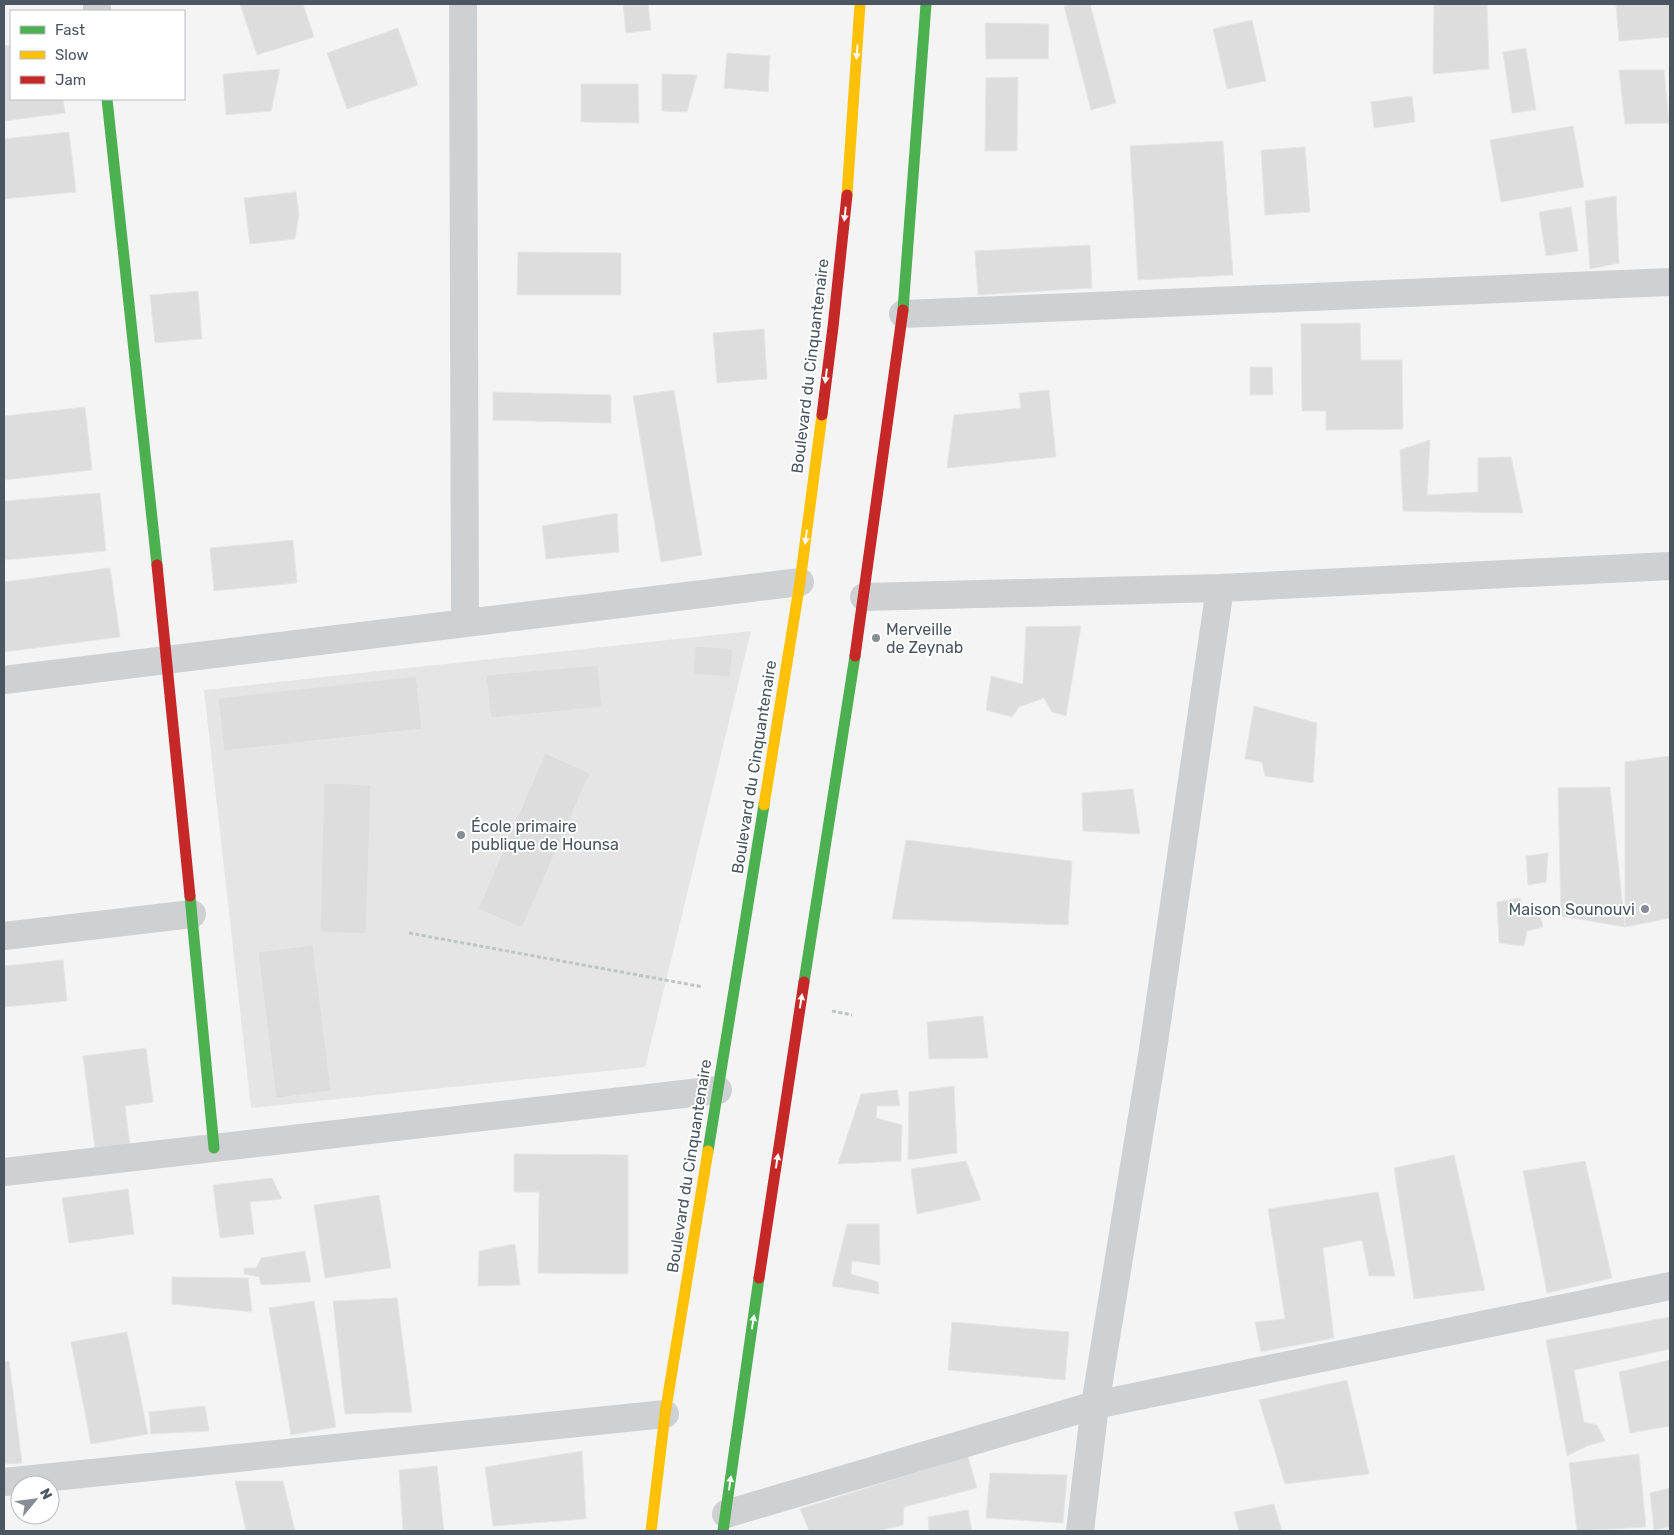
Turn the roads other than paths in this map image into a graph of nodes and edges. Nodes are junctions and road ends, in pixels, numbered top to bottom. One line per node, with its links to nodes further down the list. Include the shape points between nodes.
1 (463, 4): 11 (street)
2 (860, 4): 8 (main road, Boulevard du Cinquantenaire, one-way to 8, via 846,204)
3 (926, 4): 6 (main road)
4 (107, 100): 12 (main road)
5 (1670, 282): 6 (street)
6 (903, 314): 10 (main road)
7 (1670, 566): 9 (street)
8 (800, 582): 11 (street); 16 (main road, Boulevard du Cinquantenaire)
9 (1220, 588): 10 (street); 20 (street, via 1152,1056)
10 (864, 597): 23 (main road, one-way to 10)
11 (465, 623): 12 (street)
12 (167, 660): 13 (street); 14 (main road)
13 (4, 680)
14 (192, 914): 15 (street); 17 (main road)
15 (4, 936)
16 (718, 1090): 17 (street); 21 (main road, Boulevard du Cinquantenaire)
17 (214, 1148): 18 (street)
18 (4, 1172)
19 (1670, 1286): 20 (street)
20 (1095, 1405): 23 (street); 25 (street)
21 (665, 1414): 22 (street); 24 (main road, Boulevard du Cinquantenaire)
22 (4, 1482)
23 (724, 1523)
24 (651, 1531)
25 (1080, 1531)

